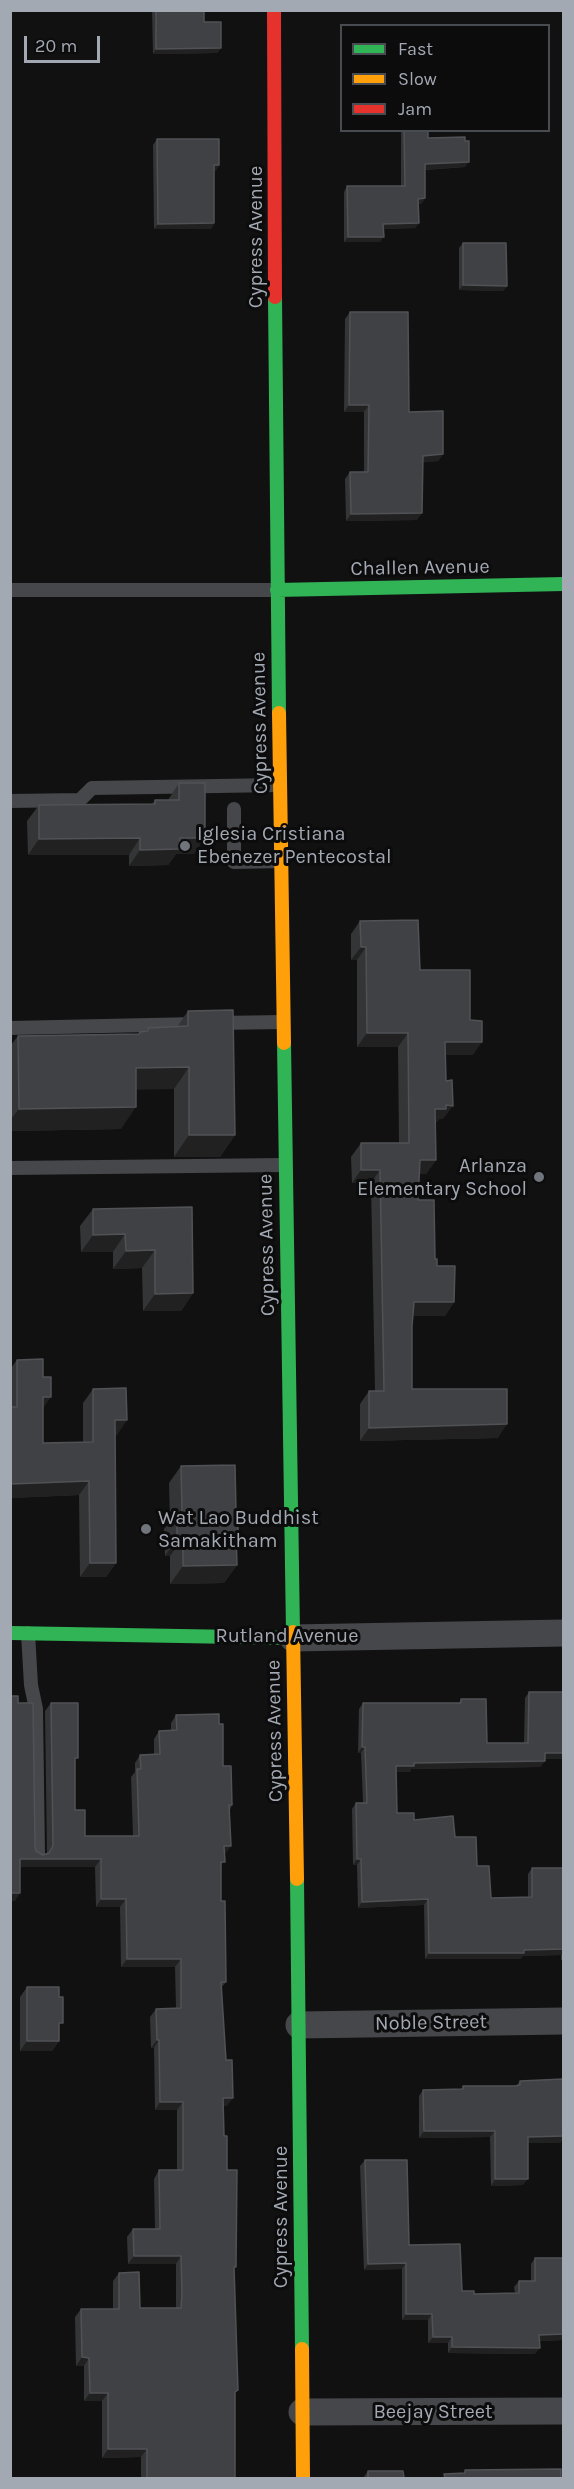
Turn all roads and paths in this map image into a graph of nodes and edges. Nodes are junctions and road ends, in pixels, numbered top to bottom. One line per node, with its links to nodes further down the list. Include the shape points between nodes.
1 (274, 10): 4 (street, Cypress Avenue)
2 (564, 584): 4 (street, Challen Avenue)
3 (10, 590): 4 (lane)
4 (277, 590): 5 (street, Cypress Avenue)
5 (280, 785): 6 (lane, via 92,789 80,800); 8 (street, Cypress Avenue)
6 (10, 801)
7 (234, 809): 8 (lane, via 234,862)
8 (281, 861): 9 (street, Cypress Avenue)
9 (283, 1022): 10 (lane); 11 (street, Cypress Avenue)
10 (10, 1028)
11 (285, 1165): 12 (lane); 16 (street, Cypress Avenue)
12 (10, 1168)
13 (10, 1633): 14 (street, Rutland Avenue)
14 (28, 1633): 16 (street, Rutland Avenue); 17 (lane, via 36,1709)
15 (564, 1633): 16 (street, Rutland Avenue)
16 (293, 1638): 19 (street, Cypress Avenue)
17 (38, 1854)
18 (564, 2021): 19 (street, Noble Street)
19 (299, 2025): 21 (street, Cypress Avenue)
20 (564, 2411): 21 (street, Beejay Street)
21 (303, 2412): 22 (street, Cypress Avenue)
22 (303, 2478)

